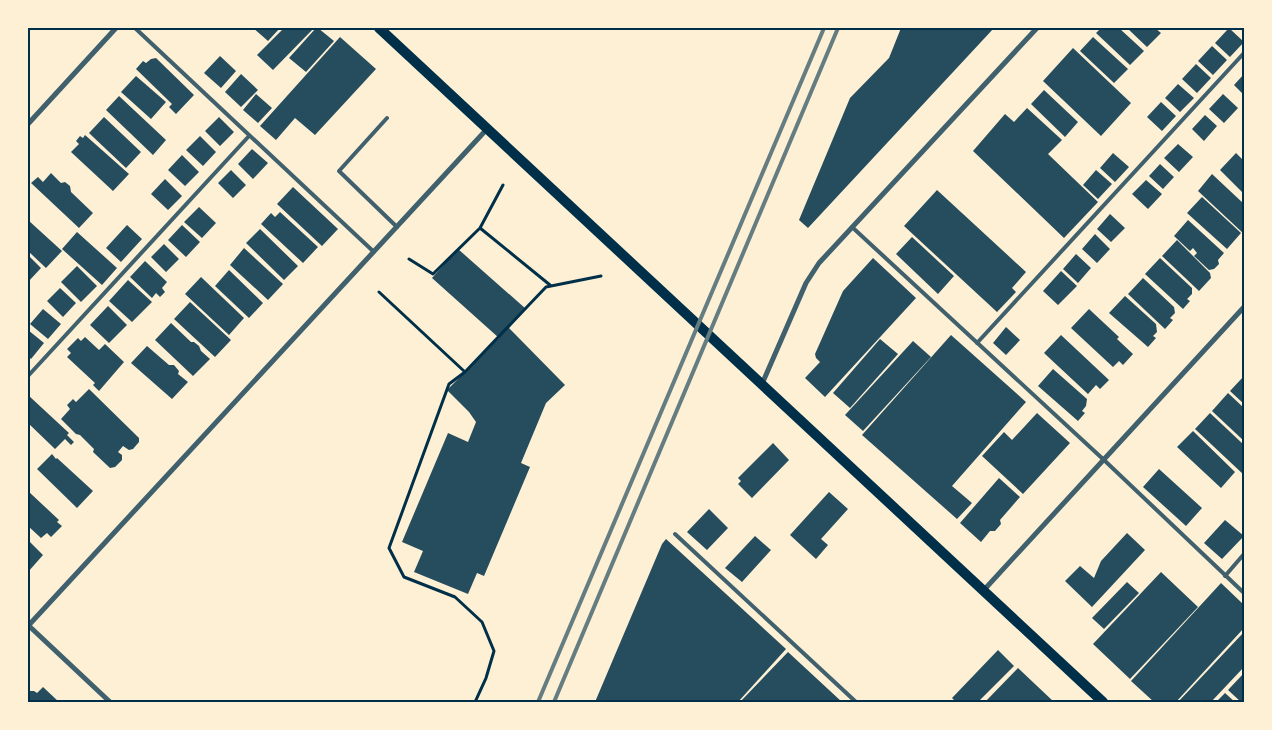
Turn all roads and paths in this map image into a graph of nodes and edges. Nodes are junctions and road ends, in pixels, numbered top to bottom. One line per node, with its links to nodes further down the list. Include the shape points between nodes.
1 (116, 28): 7 (street)
2 (135, 28): 9 (lane)
3 (379, 28): 8 (main road)
4 (1037, 28): 12 (street)
5 (1244, 53): 20 (lane)
6 (387, 118): 11 (lane, via 339,171)
7 (28, 124)
8 (487, 129): 11 (street); 23 (main road)
9 (249, 136): 14 (lane); 22 (lane)
10 (503, 185): 13 (path)
11 (397, 227): 14 (street)
12 (852, 227): 20 (lane); 23 (street, via 818,263 806,283)
13 (480, 228): 15 (path, via 433,274); 17 (path)
14 (374, 252): 30 (street)
15 (410, 259)
16 (601, 276): 17 (path)
17 (551, 286): 21 (path, via 546,287)
18 (379, 292): 21 (path)
19 (1244, 307): 24 (street)
20 (977, 343): 24 (lane)
21 (465, 372): 32 (path, via 449,384 389,548 404,577 455,597 482,622 494,651)
22 (28, 376)
23 (762, 384): 28 (main road)
24 (1104, 460): 27 (lane); 28 (street)
25 (675, 534): 33 (lane)
26 (1244, 554): 27 (lane)
27 (1225, 576): 29 (lane)
28 (983, 591): 34 (main road)
29 (1244, 594)
30 (28, 626): 31 (street)
31 (110, 702)
32 (475, 702)
33 (856, 702)
34 (1103, 702)

